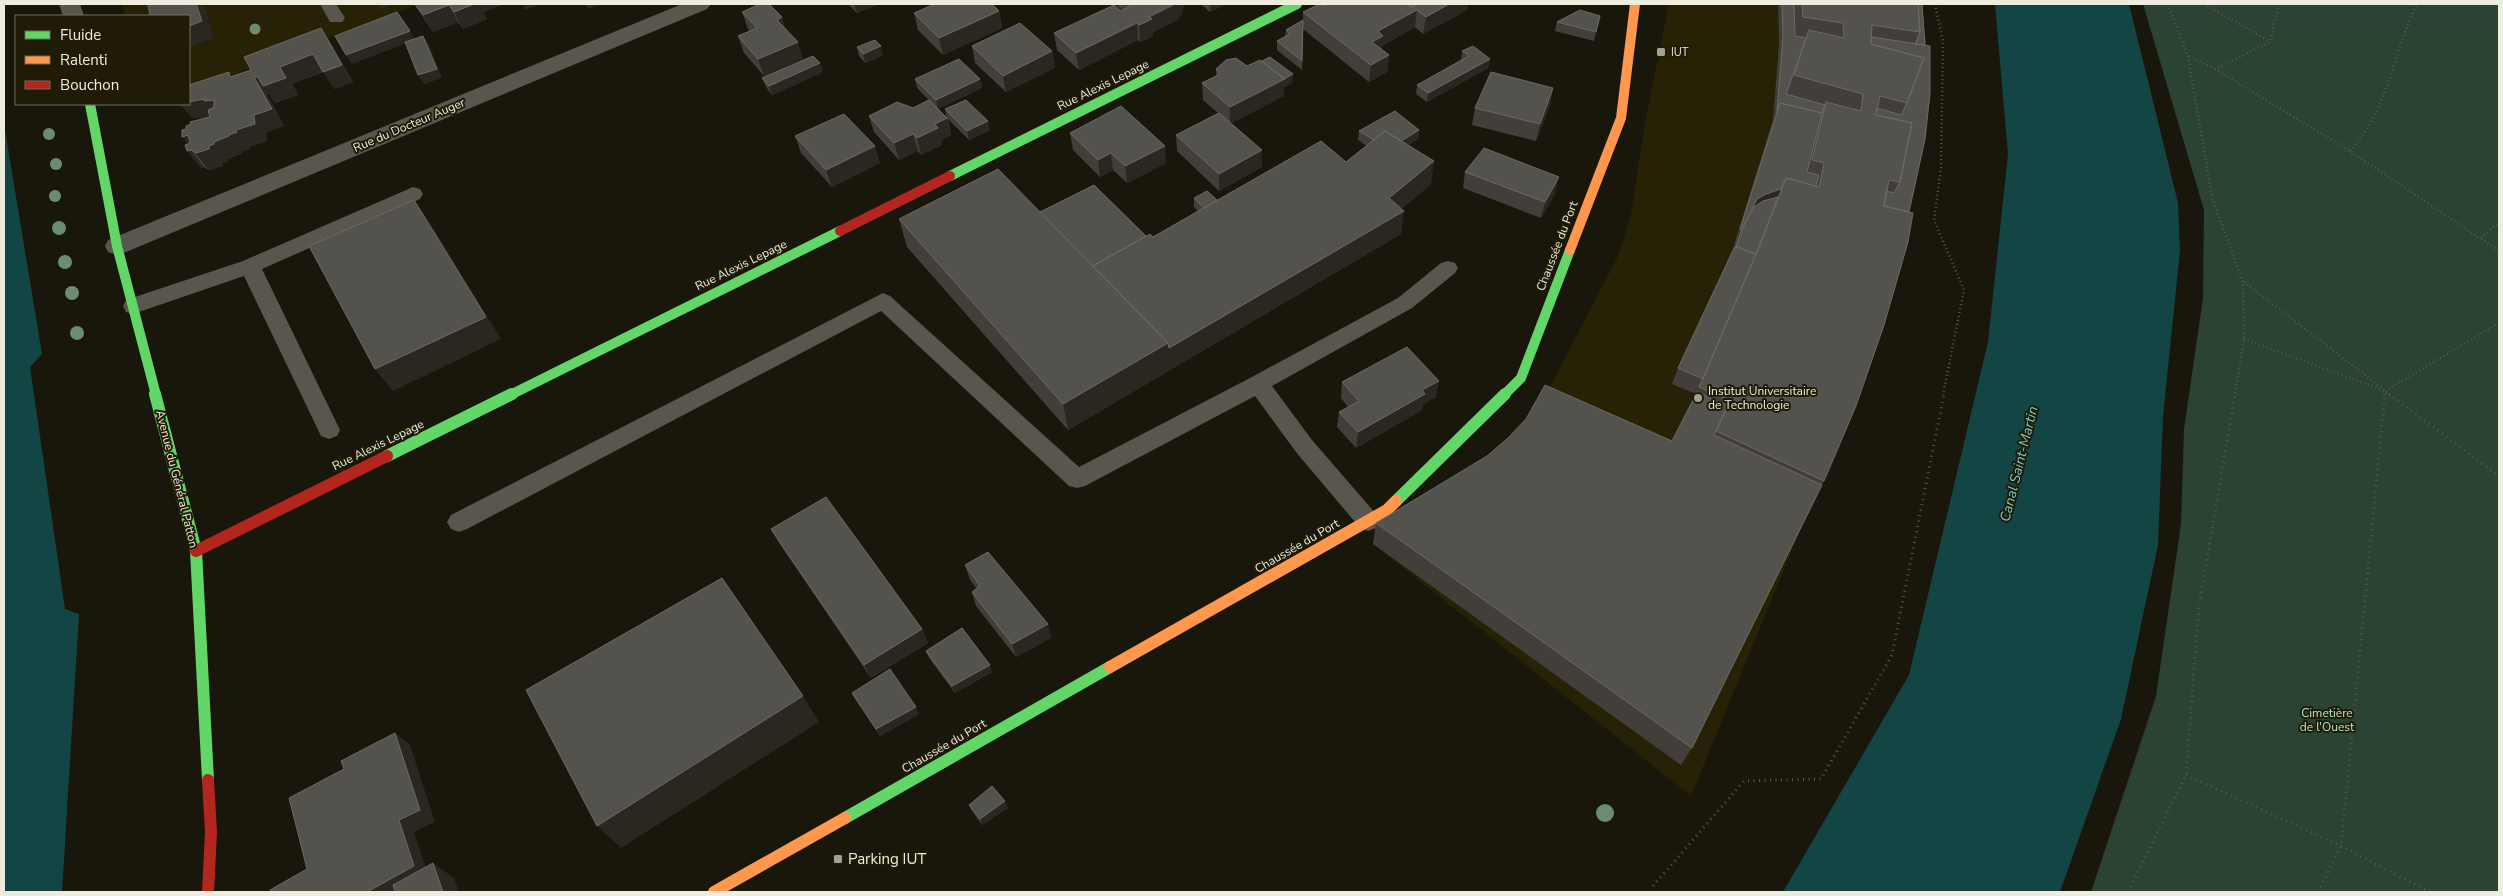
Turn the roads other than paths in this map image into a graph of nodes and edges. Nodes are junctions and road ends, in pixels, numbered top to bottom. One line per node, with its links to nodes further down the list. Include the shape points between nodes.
1 (700, 4): 6 (street, Rue du Docteur Auger)
2 (1297, 4): 14 (street, Rue Alexis Lepage)
3 (1635, 4): 12 (street, Chaussée du Port, via 1621,118 1521,378 1387,510)
4 (90, 105): 6 (street, Avenue du Général Patton)
5 (413, 194): 7 (lane)
6 (118, 246): 9 (street, Avenue du Général Patton)
7 (250, 266): 9 (lane); 11 (lane)
8 (1448, 268): 10 (lane, via 1405,304)
9 (133, 306): 14 (street, Avenue du Général Patton)
10 (1258, 384): 12 (lane, via 1304,446); 13 (lane, via 1077,479 883,301)
11 (329, 430)
12 (1368, 521): 16 (street, Chaussée du Port)
13 (459, 522)
14 (196, 551): 15 (street, Avenue du Général Patton, via 211,832)
15 (208, 892)
16 (714, 892)

